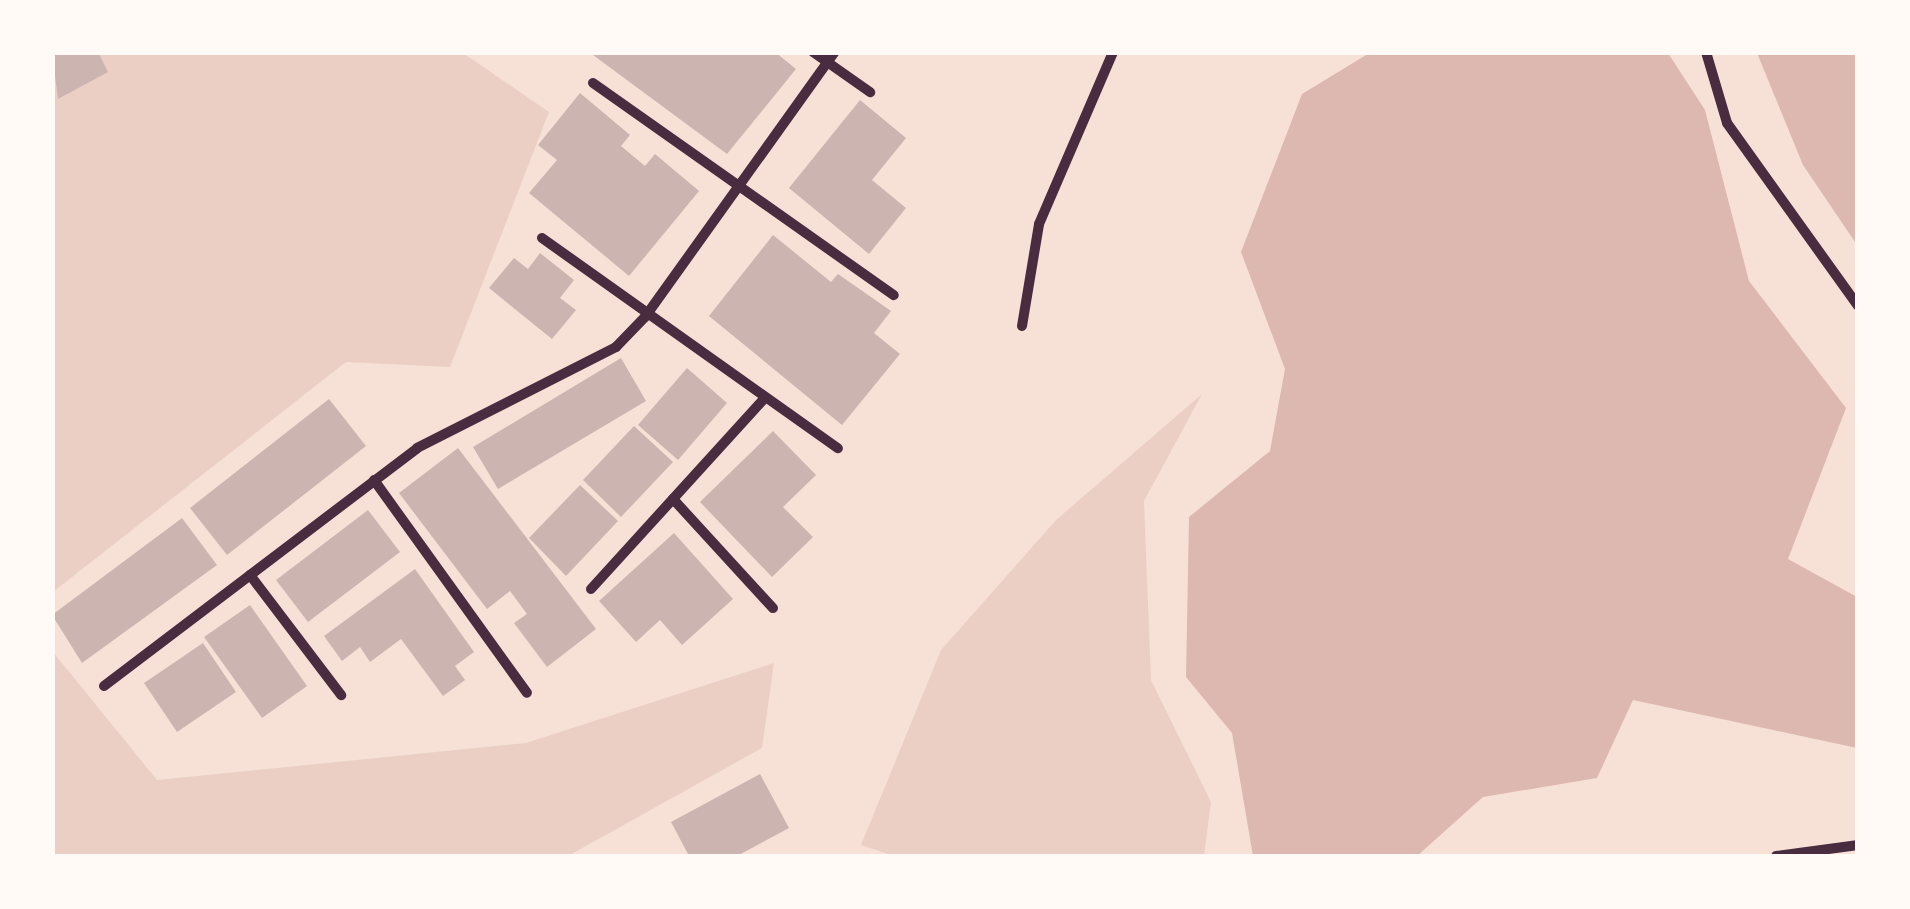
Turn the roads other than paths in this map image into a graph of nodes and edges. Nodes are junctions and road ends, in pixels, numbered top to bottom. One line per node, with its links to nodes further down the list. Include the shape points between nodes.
1 (813, 52): 5 (street)
2 (836, 52): 5 (street)
3 (1113, 52): 13 (street, via 1039,224)
4 (1706, 52): 11 (street, via 1726,123)
5 (828, 63): 7 (street); 8 (street)
6 (593, 83): 8 (street)
7 (870, 92)
8 (738, 185): 10 (street); 12 (street)
9 (542, 238): 12 (street)
10 (894, 295)
11 (1858, 306)
12 (645, 316): 14 (street); 16 (street, via 616,347 417,448)
13 (1022, 326)
14 (765, 398): 15 (street); 17 (street)
15 (838, 448)
16 (374, 480): 18 (street); 22 (street)
17 (673, 499): 19 (street); 20 (street)
18 (250, 574): 21 (street); 23 (street)
19 (590, 589)
20 (773, 608)
21 (104, 686)
22 (527, 693)
23 (341, 695)
24 (1858, 845): 25 (street)
25 (1776, 856)

